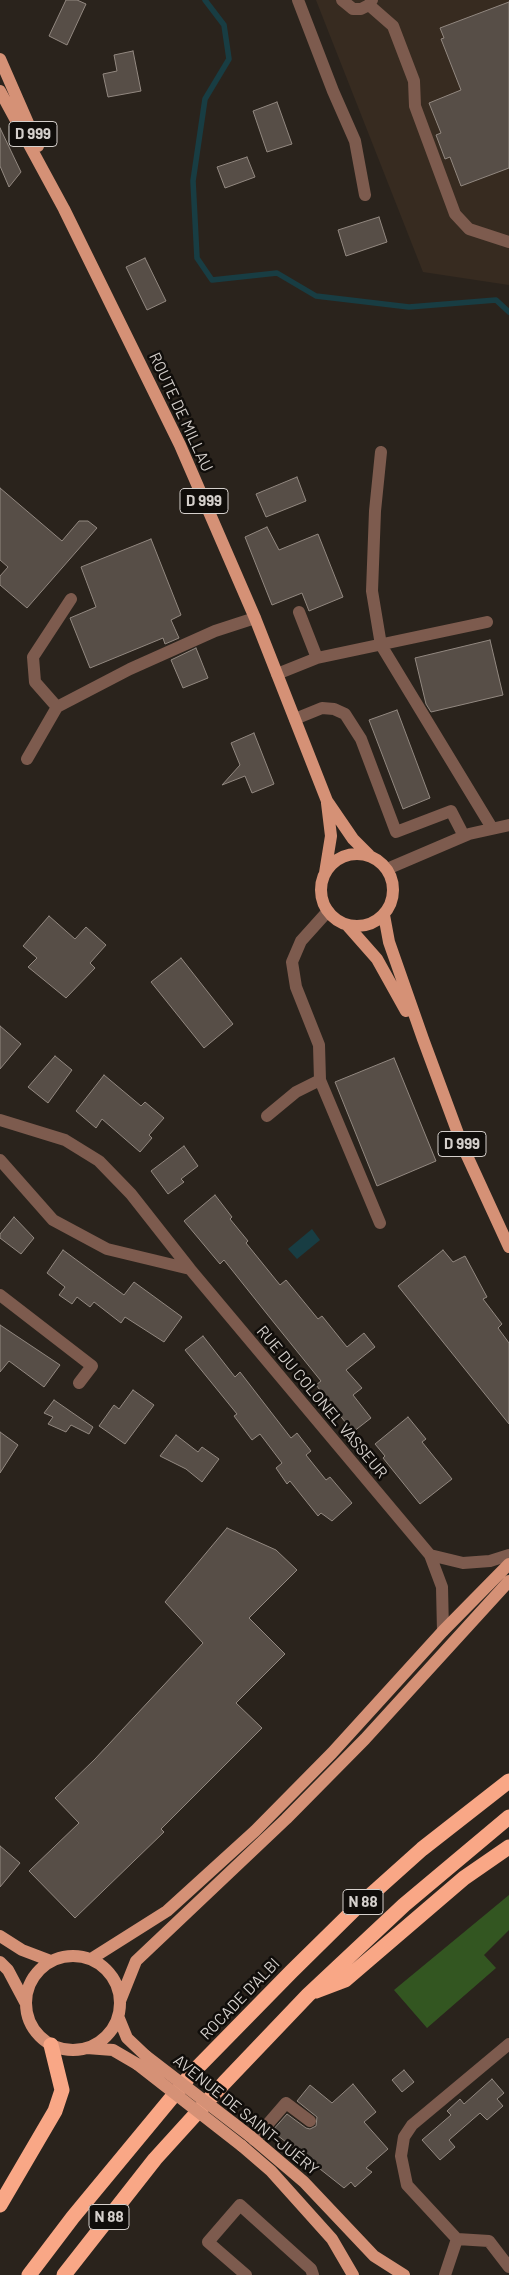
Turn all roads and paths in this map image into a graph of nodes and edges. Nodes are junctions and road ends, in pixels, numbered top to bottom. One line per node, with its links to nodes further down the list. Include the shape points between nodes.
1 (298, 0): 6 (street, via 355,141)
2 (342, 0): 3 (street, via 353,9 361,9)
3 (370, 3): 8 (street, via 393,26 414,80 415,106 456,214 469,229)
4 (0, 59): 7 (main road, ROUTE DE MILLAU / D 999)
5 (0, 90): 7 (main road, ROUTE DE MILLAU / D 999)
6 (365, 195)
7 (64, 209): 12 (main road, ROUTE DE MILLAU / D 999, via 180,445)
8 (509, 242)
9 (381, 452): 14 (street, via 372,592)
10 (71, 599): 17 (street, via 33,657 35,682)
11 (299, 612): 15 (street)
12 (255, 618): 16 (main road, ROUTE DE MILLAU / D 999); 17 (street, via 215,631 130,669)
13 (487, 622): 14 (street)
14 (380, 645): 15 (street); 21 (street)
15 (317, 658): 16 (street)
16 (277, 674): 18 (main road, ROUTE DE MILLAU / D 999)
17 (57, 707): 19 (street)
18 (295, 719): 20 (main road, ROUTE DE MILLAU / D 999); 23 (street, via 322,708 345,714 361,739 396,832 452,811)
19 (27, 759)
20 (327, 801): 24 (main road, ROUTE DE MILLAU / D 999, via 353,839); 26 (main road, ROUTE DE MILLAU / D 999, via 331,836)
21 (492, 828): 22 (street); 23 (street)
22 (508, 828)
23 (464, 836): 25 (street)
24 (370, 855): 25 (main road); 26 (main road, via 356,853 344,856 332,863)
25 (387, 868): 28 (main road, via 394,894)
26 (325, 874): 27 (main road, via 321,886 322,899)
27 (328, 911): 29 (main road); 31 (street, via 301,941 292,962 296,987 319,1045)
28 (384, 915): 29 (main road, via 367,925); 30 (main road, D 999, via 389,942)
29 (347, 925): 30 (main road, D 999, via 378,959)
30 (422, 1039): 36 (main road, D 999, via 463,1147)
31 (320, 1080): 32 (street, via 296,1092); 35 (street)
32 (267, 1116)
33 (0, 1120): 37 (street, RUE DU COLONEL VASSEUR, via 65,1140 99,1161 131,1194)
34 (0, 1160): 37 (street, via 53,1220 107,1249)
35 (380, 1223)
36 (509, 1247)
37 (190, 1269): 40 (street, RUE DU COLONEL VASSEUR)
38 (0, 1295): 39 (street, via 92,1366)
39 (79, 1383)
40 (430, 1555): 41 (street, via 463,1562 490,1561); 44 (street, RUE DU COLONEL VASSEUR, via 442,1587)
41 (509, 1555)
42 (509, 1564): 44 (main road)
43 (509, 1581): 53 (main road, via 293,1813 136,1961)
44 (443, 1631): 49 (main road, via 332,1753 236,1849 167,1911)
45 (509, 1781): 65 (highway, ROCADE D'ALBI / N 88, via 422,1849 355,1909 193,2072)
46 (509, 1817): 52 (highway, N 88, via 404,1905)
47 (509, 1847): 52 (highway, via 464,1878 345,1980)
48 (0, 1936): 50 (main road, via 22,1950)
49 (91, 1959): 50 (main road, via 71,1956); 53 (main road, via 111,1976)
50 (51, 1961): 54 (main road, via 38,1971 29,1985)
51 (0, 1962): 54 (main road, via 8,1970)
52 (308, 1995): 66 (highway, N 88, via 155,2159)
53 (120, 2000): 55 (main road)
54 (25, 2002): 57 (main road, via 32,2027)
55 (118, 2016): 58 (main road, via 106,2036); 59 (main road, AVENUE DE SAINT-JUÉRY, via 127,2038)
56 (509, 2044): 63 (street, via 412,2125 404,2137 401,2156 407,2185)
57 (51, 2045): 58 (main road, via 76,2050); 62 (highway, via 62,2090 55,2111)
58 (88, 2048): 59 (main road, via 113,2050)
59 (142, 2060): 61 (main road, AVENUE DE SAINT-JUÉRY, bridge)
60 (310, 2121): 61 (street, via 286,2104)
61 (249, 2140): 69 (main road, via 272,2172 332,2239); 70 (main road, AVENUE DE SAINT-JUÉRY, via 304,2182 374,2256)
62 (0, 2205)
63 (457, 2239): 64 (street, via 489,2241); 72 (street)
64 (509, 2267)
65 (30, 2275)
66 (64, 2275)
67 (246, 2275): 68 (street, via 208,2242 240,2205 311,2269)
68 (313, 2275)
69 (353, 2275)
70 (403, 2275): 71 (main road)
71 (410, 2275)
72 (445, 2275)

